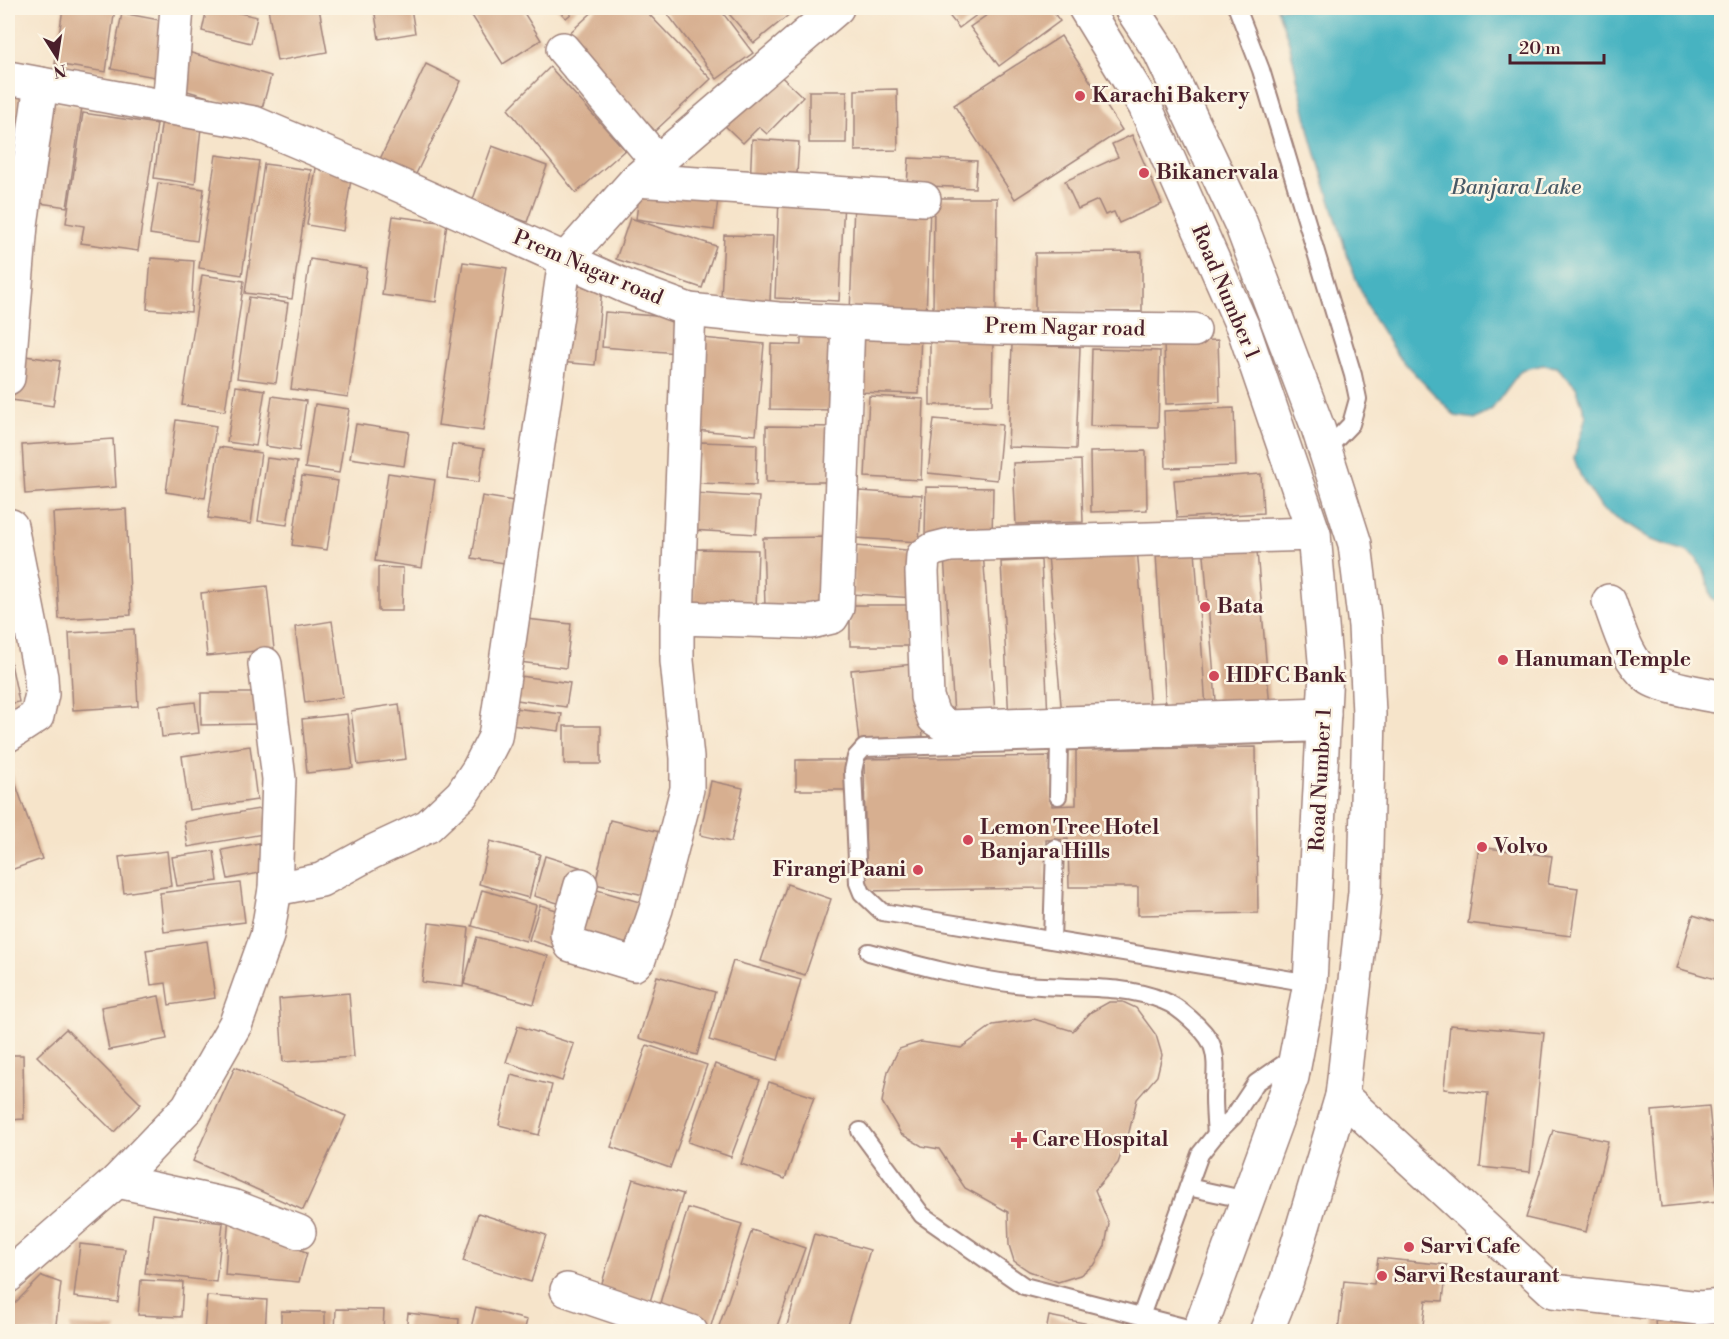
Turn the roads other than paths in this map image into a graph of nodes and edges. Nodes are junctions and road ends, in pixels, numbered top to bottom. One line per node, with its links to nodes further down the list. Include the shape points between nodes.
1 (177, 8): 9 (street)
2 (837, 8): 10 (street)
3 (1085, 8): 20 (street, Road Number 1, via 1145,106 1244,330)
4 (1131, 8): 18 (street, Road Number 1, via 1160,52 1241,224)
5 (1238, 8): 18 (lane, via 1261,70 1358,399 1351,424)
6 (562, 50): 10 (street)
7 (8, 78): 8 (street, Prem Nagar road)
8 (41, 84): 9 (street, Prem Nagar road); 12 (street)
9 (169, 108): 13 (street, Prem Nagar road, via 254,123)
10 (647, 171): 11 (street); 13 (street)
11 (924, 199)
12 (14, 224): 17 (street)
13 (565, 260): 14 (street, Prem Nagar road); 31 (street, via 495,737 462,794 428,826 321,880)
14 (689, 310): 15 (street, Prem Nagar road); 22 (street)
15 (848, 322): 16 (street, Prem Nagar road); 22 (street, via 837,608 832,617 811,622)
16 (1194, 330)
17 (8, 378)
18 (1326, 450): 36 (street, Road Number 1, via 1355,544 1365,626 1369,714 1365,892)
19 (11, 526): 26 (street, via 42,694 38,716)
20 (1314, 534): 25 (street, Road Number 1, via 1326,672); 25 (street, via 950,545 934,549 923,556 922,572 927,697 934,718 948,727)
21 (1609, 601): 24 (street, via 1631,657 1651,680)
22 (677, 618): 30 (street, via 687,789 656,909 634,964 571,945 567,934)
23 (266, 664): 31 (street, via 279,779)
24 (1722, 697)
25 (1324, 724): 27 (lane); 34 (street, Road Number 1)
26 (8, 735)
27 (1059, 742): 28 (lane); 32 (lane, via 864,748 856,757 854,771 858,883 867,900 882,912)
28 (1058, 796)
29 (1055, 848): 32 (lane)
30 (581, 885)
31 (275, 889): 39 (street, via 267,936 236,1023 188,1107)
32 (1052, 940): 34 (lane)
33 (868, 952): 38 (lane, via 947,973 1016,984 1118,988 1166,1001 1198,1026 1211,1044 1216,1068)
34 (1310, 983): 35 (street, Road Number 1)
35 (1296, 1056): 38 (lane, via 1256,1083 1234,1116); 41 (street, Road Number 1)
36 (1342, 1096): 45 (street, via 1553,1291 1699,1308); 49 (street, Road Number 1, via 1287,1280)
37 (860, 1131): 46 (lane, via 922,1215 1024,1286)
38 (1216, 1134): 40 (lane, via 1200,1154)
39 (117, 1181): 42 (street, via 232,1206); 43 (street)
40 (1188, 1186): 41 (lane); 46 (lane)
41 (1247, 1200): 47 (street, Road Number 1)
42 (299, 1232)
43 (8, 1276)
44 (567, 1290): 48 (street)
45 (1722, 1306)
46 (1141, 1316): 47 (lane)
47 (1199, 1331)
48 (691, 1332)
49 (1266, 1332)

